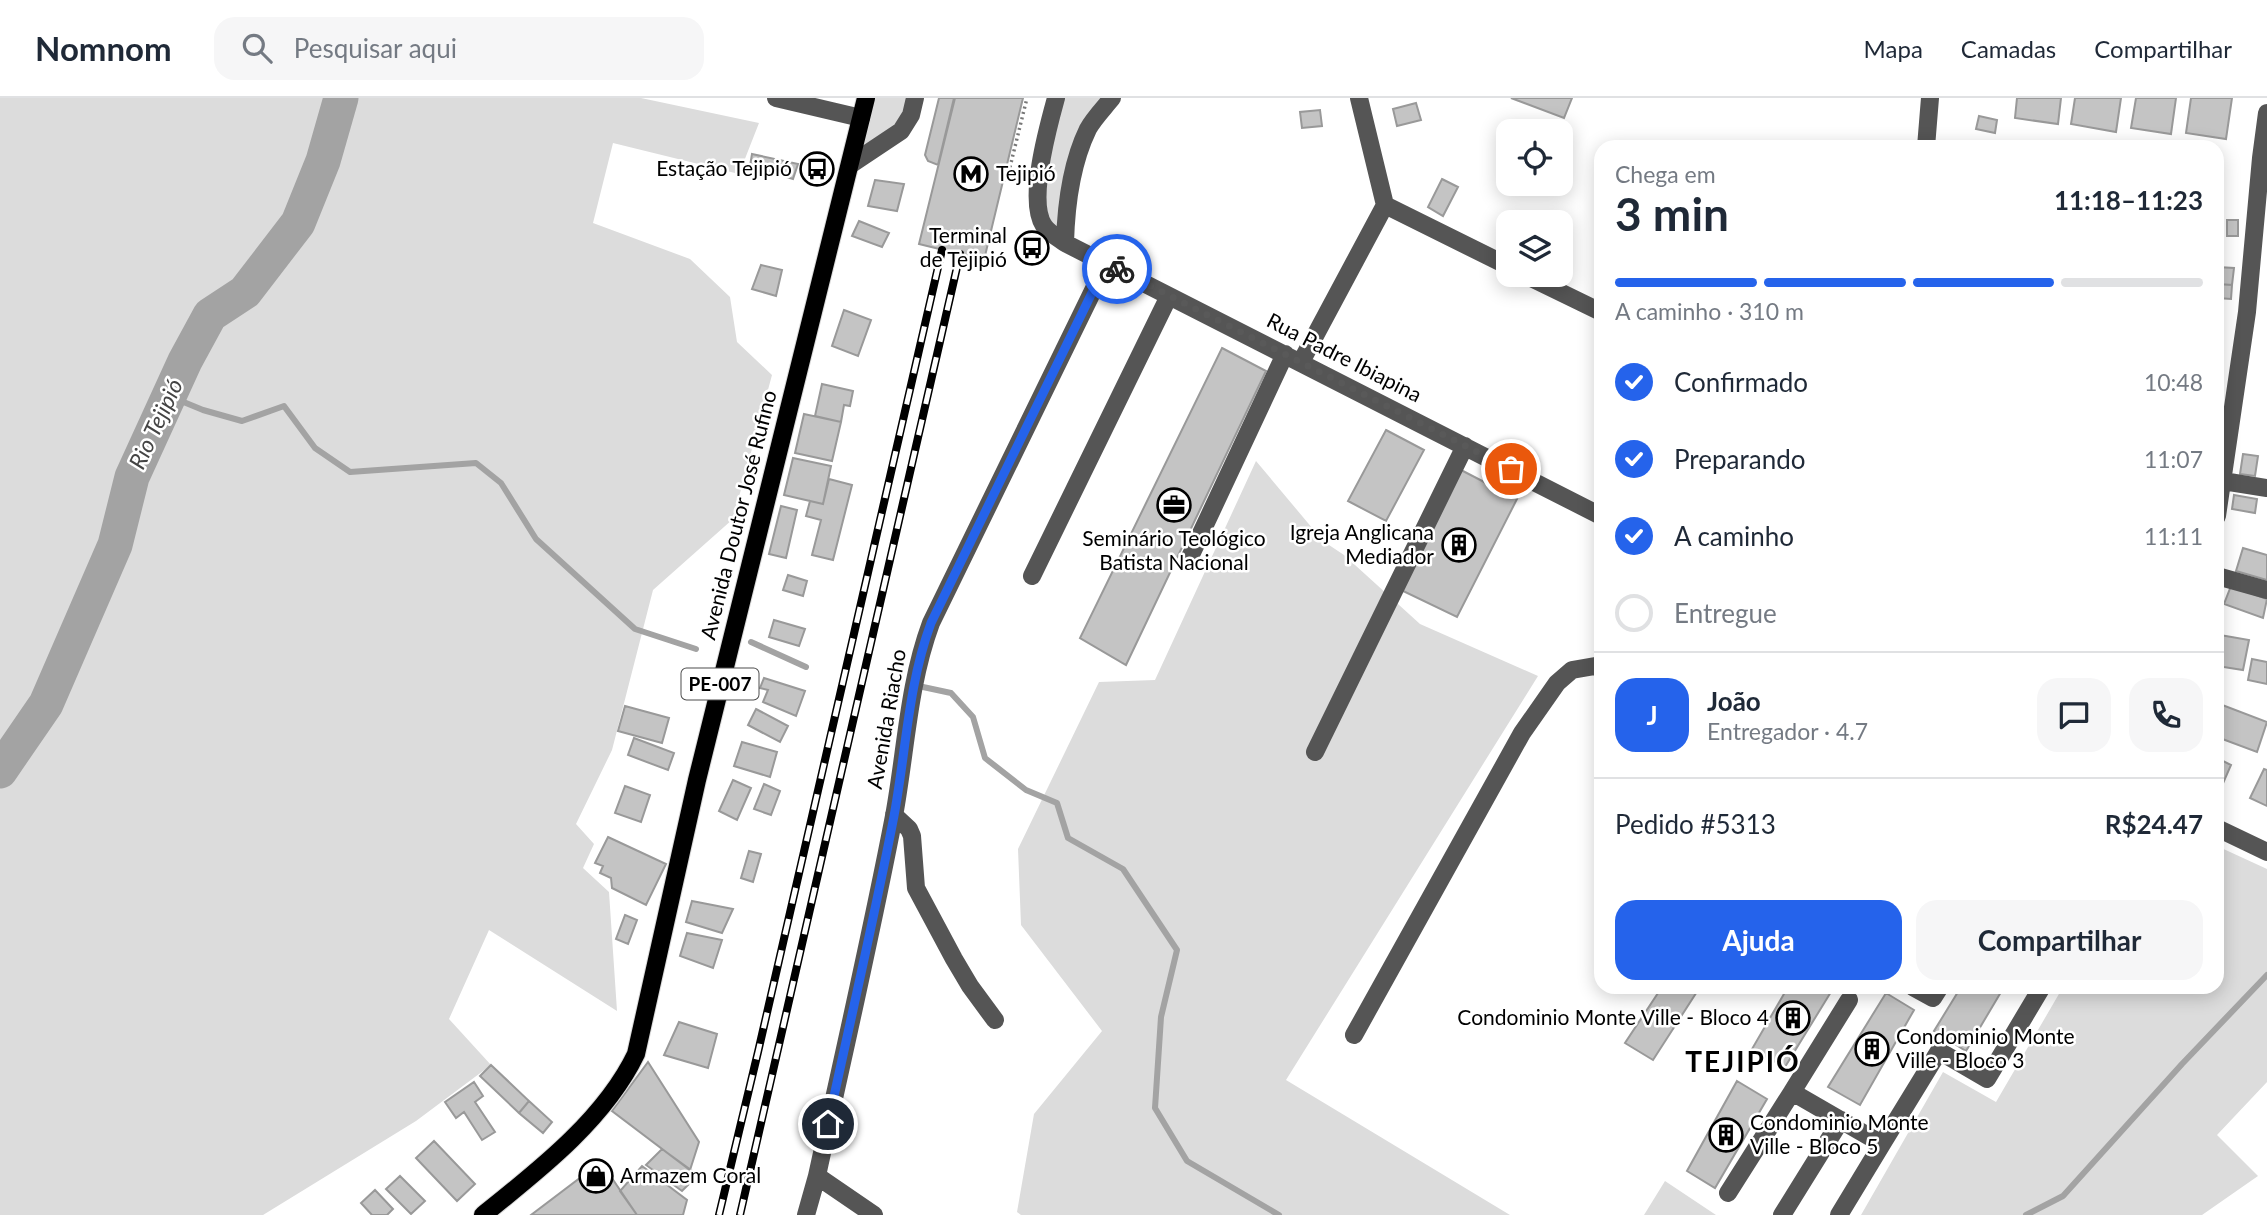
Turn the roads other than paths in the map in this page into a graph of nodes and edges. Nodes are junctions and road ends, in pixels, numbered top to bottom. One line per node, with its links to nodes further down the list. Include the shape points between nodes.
1 (776, 98): 8 (street)
2 (866, 98): 10 (main road, Avenida Doutor José Rufino / PE-007)
3 (915, 98): 12 (street, via 901,131)
4 (1056, 98): 14 (street, Rua Padre Ibiapina, via 1036,191 1039,217)
5 (1112, 98): 14 (street, via 1089,128 1078,157 1065,212)
6 (1359, 98): 13 (street)
7 (1930, 98): 11 (street)
8 (816, 102): 10 (street)
9 (2267, 113): 22 (street, via 2247,312)
10 (861, 118): 12 (main road, Avenida Doutor José Rufino / PE-007)
11 (1927, 140)
12 (849, 165): 44 (main road, Avenida Doutor José Rufino / PE-007, via 696,780 636,1054 618,1086 580,1130)
13 (1385, 205): 15 (street); 20 (street)
14 (1065, 243): 16 (street, Rua Padre Ibiapina)
15 (1496, 260)
16 (1106, 264): 18 (street, Rua Padre Ibiapina); 32 (street, Avenida Riacho, via 931,623 916,669)
17 (1550, 287): 19 (street)
18 (1169, 296): 20 (street, Rua Padre Ibiapina); 27 (street)
19 (1594, 309)
20 (1293, 358): 21 (street, Rua Padre Ibiapina); 26 (street)
21 (1465, 446): 25 (street, Rua Padre Ibiapina); 31 (street)
22 (2224, 474)
23 (2224, 481): 24 (street)
24 (2267, 488)
25 (1594, 512)
26 (1189, 559)
27 (1032, 576)
28 (2224, 578): 29 (street)
29 (2267, 590)
30 (1594, 667): 38 (street, via 1572,670 1557,683 1522,733)
31 (1315, 752)
32 (894, 815): 37 (street, via 912,836 916,888 924,905); 42 (street, Avenida Riacho)
33 (2224, 831): 34 (street)
34 (2267, 852)
35 (2038, 994): 41 (street, via 1987,1079 1939,1051)
36 (1849, 1000): 39 (street)
37 (995, 1020)
38 (1354, 1035)
39 (1792, 1093): 40 (street); 43 (street)
40 (1841, 1120): 41 (street); 47 (street)
41 (1882, 1144): 48 (street)
42 (817, 1176): 45 (street, Avenida Riacho); 46 (street)
43 (1728, 1193)
44 (483, 1215)
45 (806, 1215)
46 (874, 1215)
47 (1783, 1215)
48 (1839, 1215)

